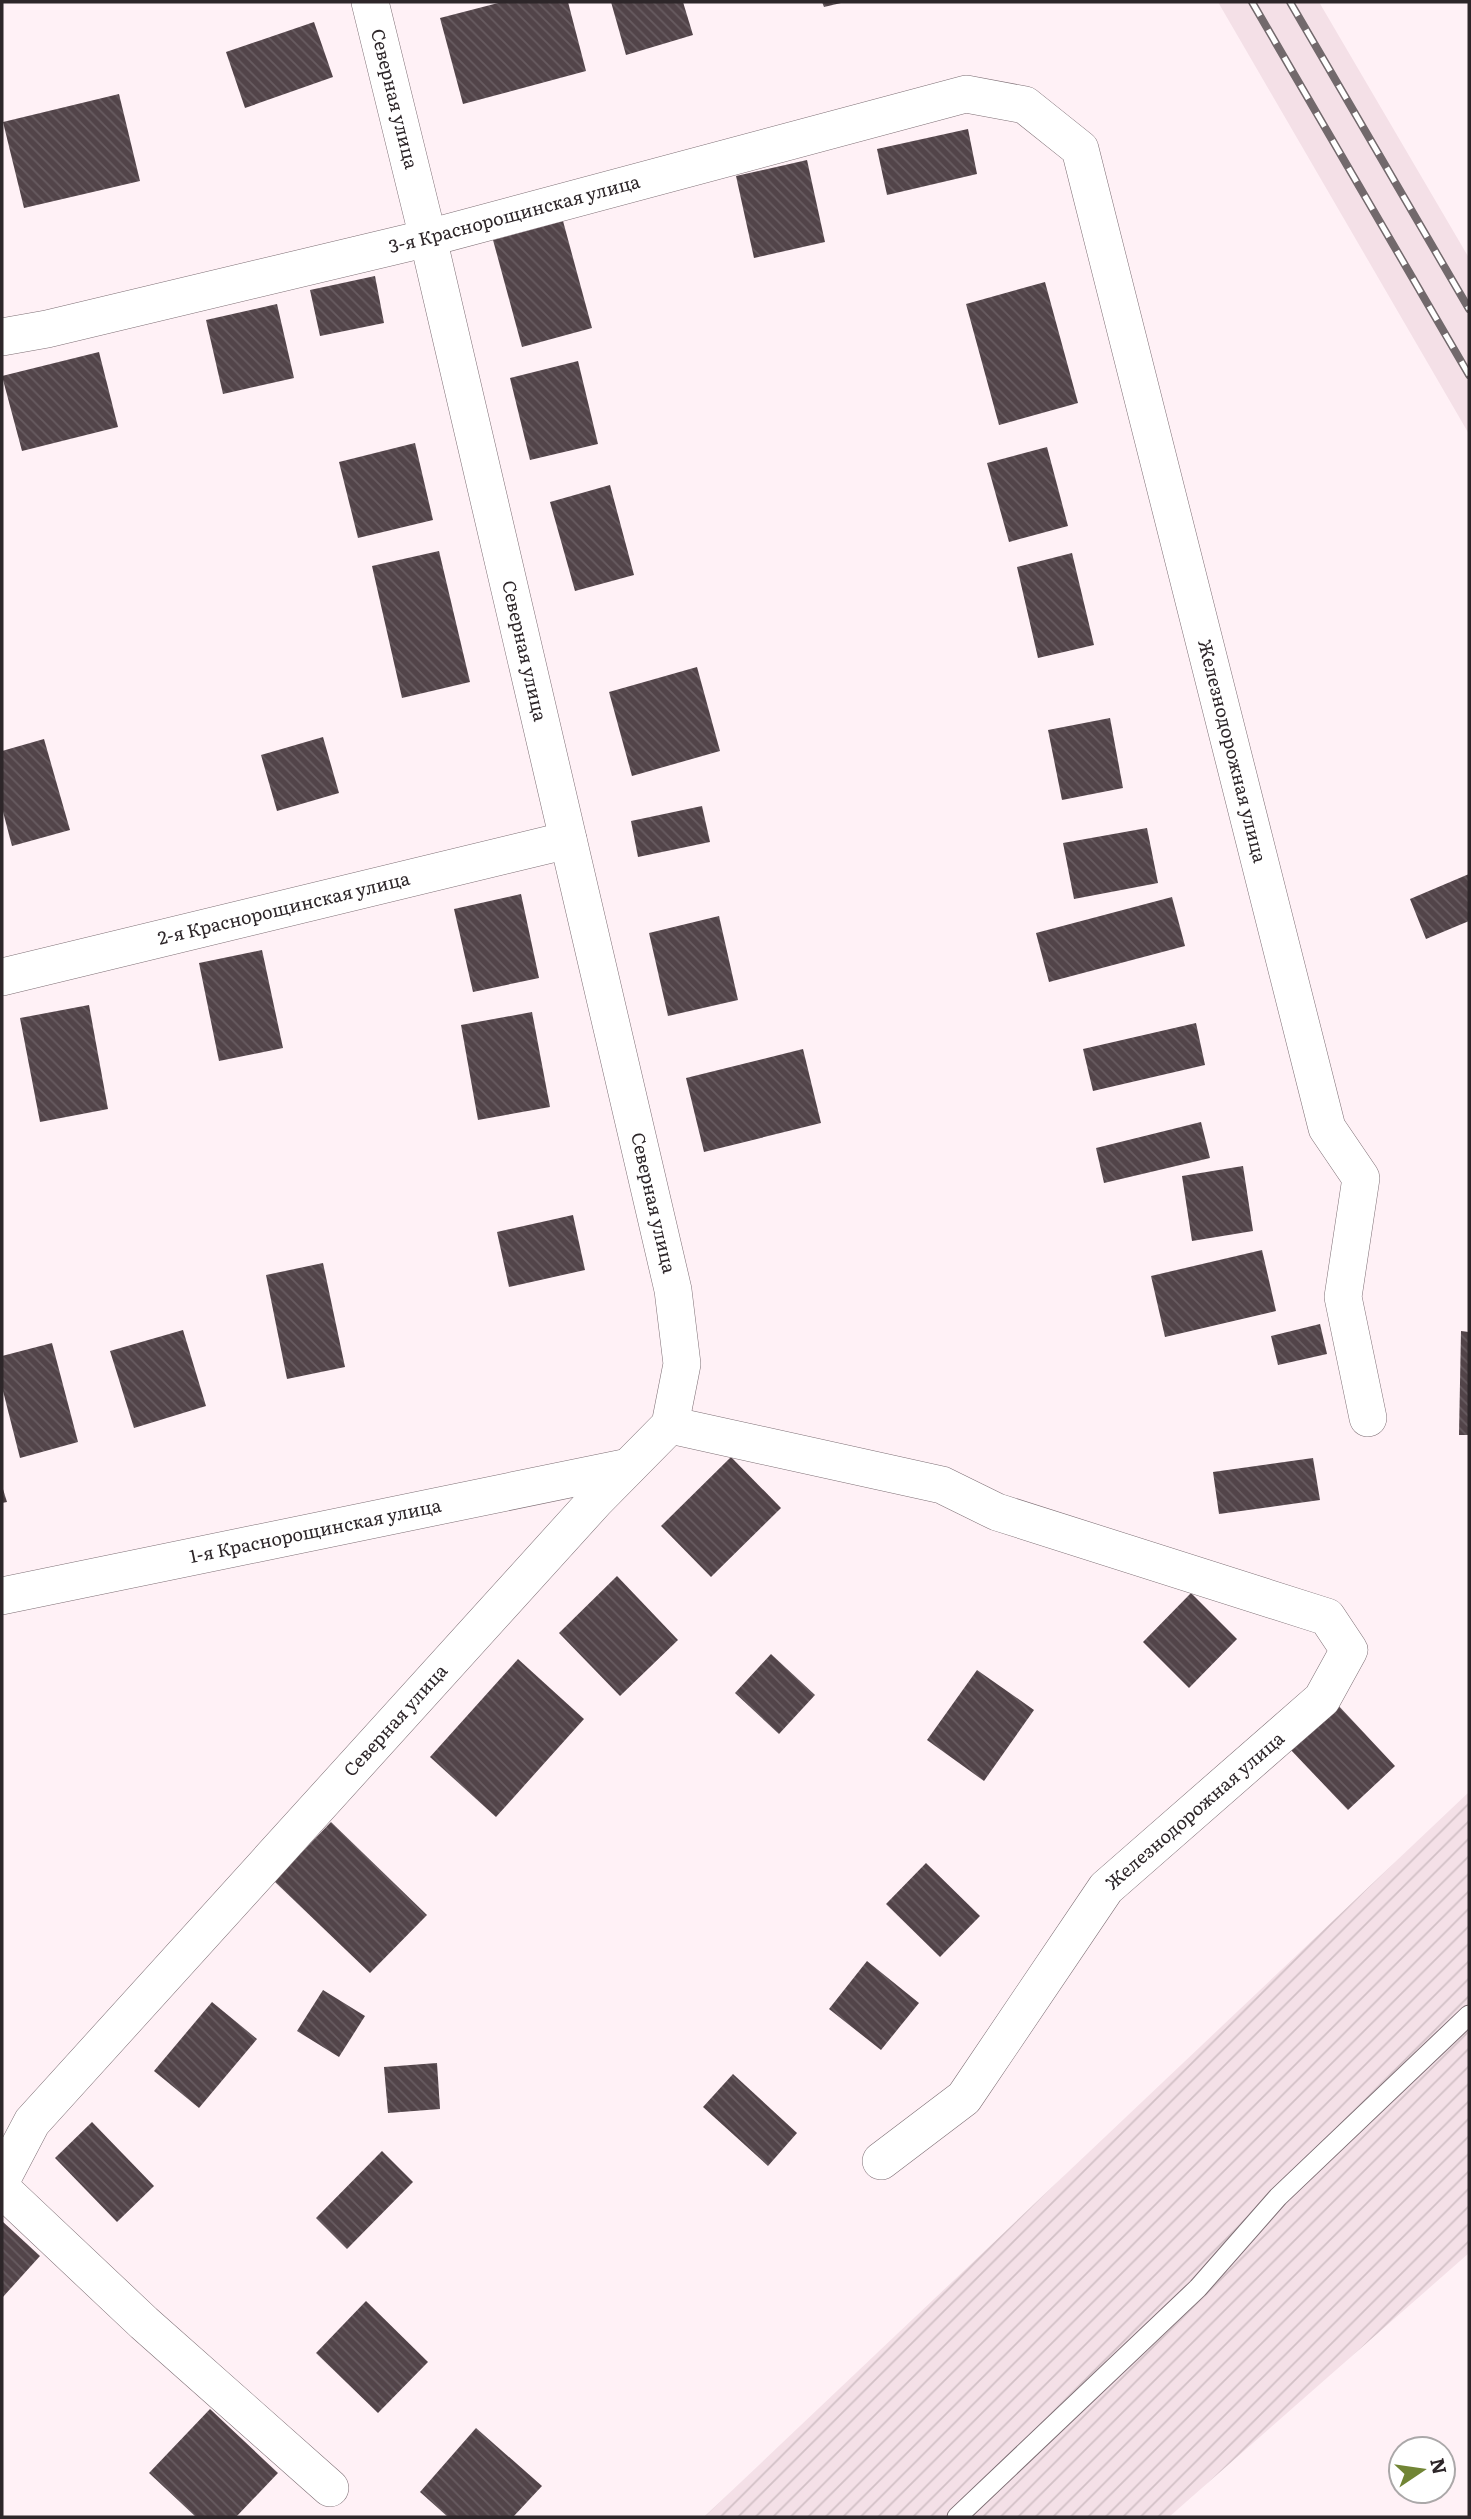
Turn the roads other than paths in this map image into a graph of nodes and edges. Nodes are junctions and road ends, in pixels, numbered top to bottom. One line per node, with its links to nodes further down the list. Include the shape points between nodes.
1 (370, 2): 3 (street, Северная улица)
2 (1025, 105): 3 (street, 3-я Краснорощинская улица, via 965,94); 7 (street, Железнодорожная улица, via 1080,149 1327,1128 1361,1178 1343,1297)
3 (428, 238): 4 (street, 3-я Краснорощинская улица); 5 (street, Северная улица)
4 (2, 337)
5 (568, 840): 6 (street, 2-я Краснорощинская улица); 8 (street, Северная улица, via 673,1290 682,1364)
6 (2, 977)
7 (1368, 1418)
8 (670, 1425): 9 (street, Северная улица); 13 (street, Железнодорожная улица, via 942,1485 997,1512 1327,1617 1349,1650 1322,1699 1106,1888 964,2098)
9 (628, 1466): 10 (street, 1-я Краснорощинская улица); 12 (street, Северная улица, via 32,2122)
10 (2, 1596)
11 (1468, 2020): 17 (lane, via 1278,2197 1198,2288)
12 (11, 2135): 14 (street, Северная улица)
13 (881, 2161)
14 (2, 2179)
15 (2, 2189): 16 (street)
16 (330, 2488)
17 (957, 2517)

